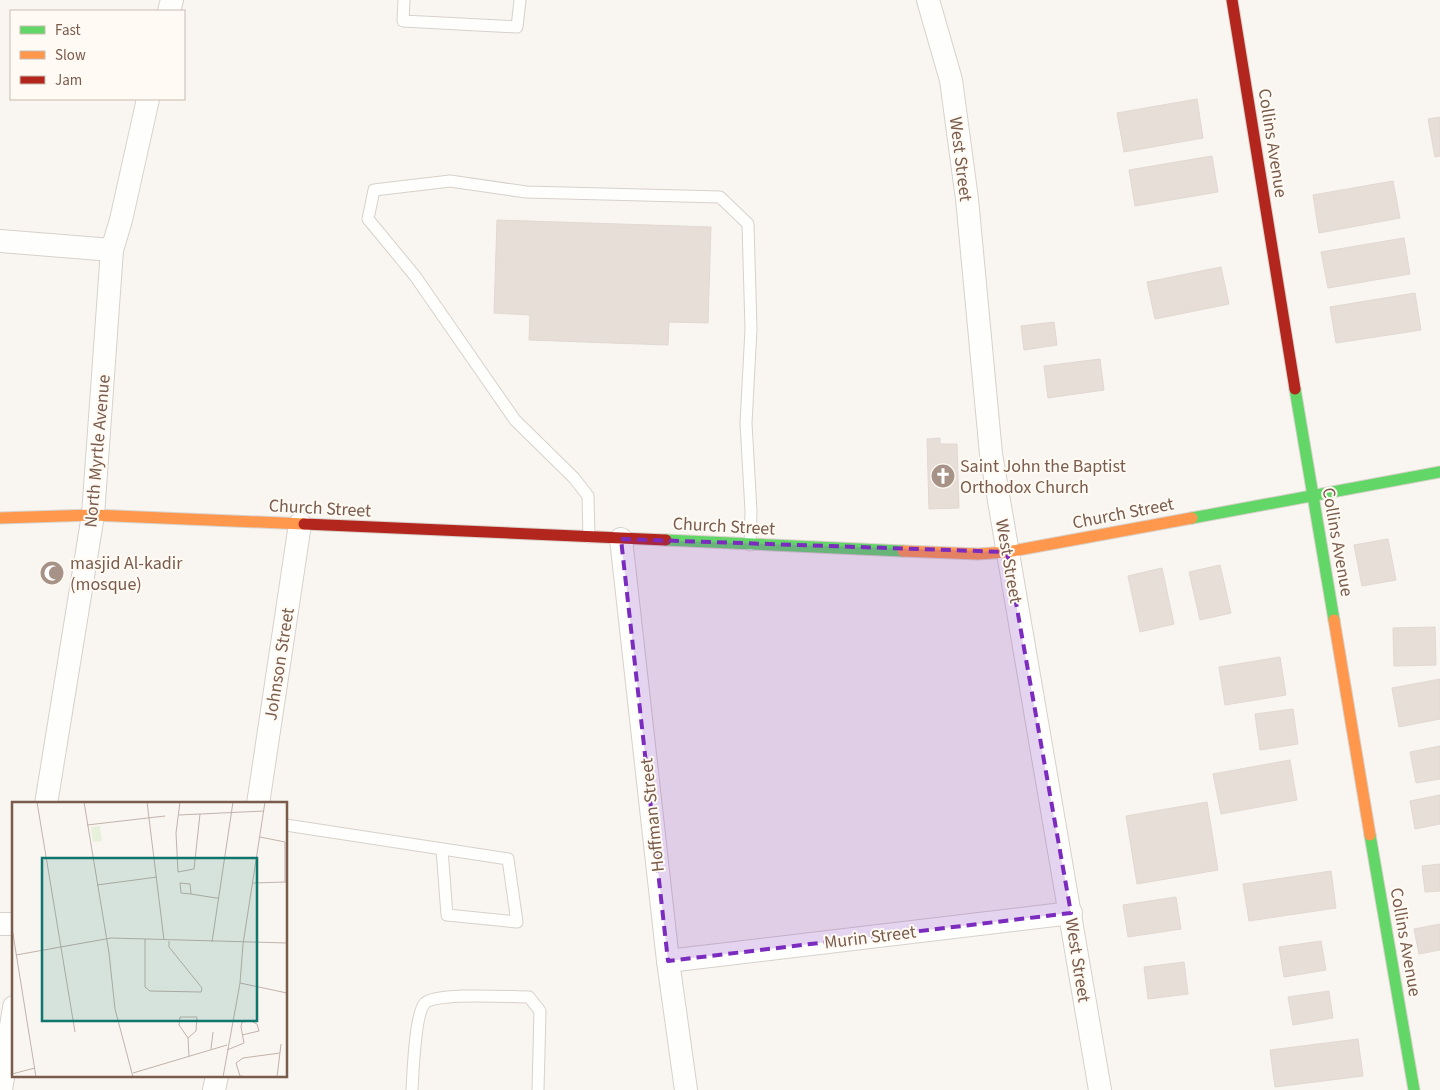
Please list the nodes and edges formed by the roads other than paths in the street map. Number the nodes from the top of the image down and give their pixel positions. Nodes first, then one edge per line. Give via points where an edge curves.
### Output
1 (404, 0) edge
2 (520, 0) edge
3 (928, 0) edge
4 (1232, 0) edge
5 (148, 100) edge
6 (0, 240) edge
7 (112, 250) junction
8 (1440, 472) edge
9 (1312, 495) junction
10 (93, 515) junction
11 (0, 518) edge
12 (300, 524) junction
13 (589, 537) junction
14 (621, 539) junction
15 (750, 544) junction
16 (1007, 552) junction
17 (46, 802) edge
18 (258, 802) edge
19 (288, 825) edge
20 (442, 849) junction
21 (1071, 913) junction
22 (668, 961) junction
23 (12, 1020) edge
24 (1, 1090) edge
25 (412, 1090) edge
26 (538, 1090) edge
27 (686, 1090) edge
28 (1100, 1090) edge
29 (1414, 1090) edge

1 - 2 lane via 403,21 517,27
3 - 16 street, West Street via 951,80 967,199 991,454
4 - 9 street, Collins Avenue
5 - 7 street, North Myrtle Avenue
6 - 7 street
7 - 10 street, North Myrtle Avenue
8 - 9 street, Church Street
9 - 16 street, Church Street
9 - 29 street, Collins Avenue
10 - 11 street, Church Street
10 - 12 street, Church Street
10 - 17 street, North Myrtle Avenue
12 - 13 street, Church Street
12 - 18 street, Johnson Street
13 - 14 street, Church Street
13 - 15 lane via 588,496 515,420 416,276 368,219 374,190 450,181 526,192 720,197 748,224 751,329 746,423
14 - 15 street, Church Street
14 - 22 street, Hoffman Street
15 - 16 street, Church Street via 978,554
16 - 21 street, West Street
19 - 20 lane
20 - 20 lane via 446,916 517,922 508,859
21 - 22 street, Murin Street
21 - 28 street, West Street
22 - 27 street, Hoffman Street
23 - 24 street
25 - 26 lane via 419,1015 425,1002 441,996 529,997 540,1012

